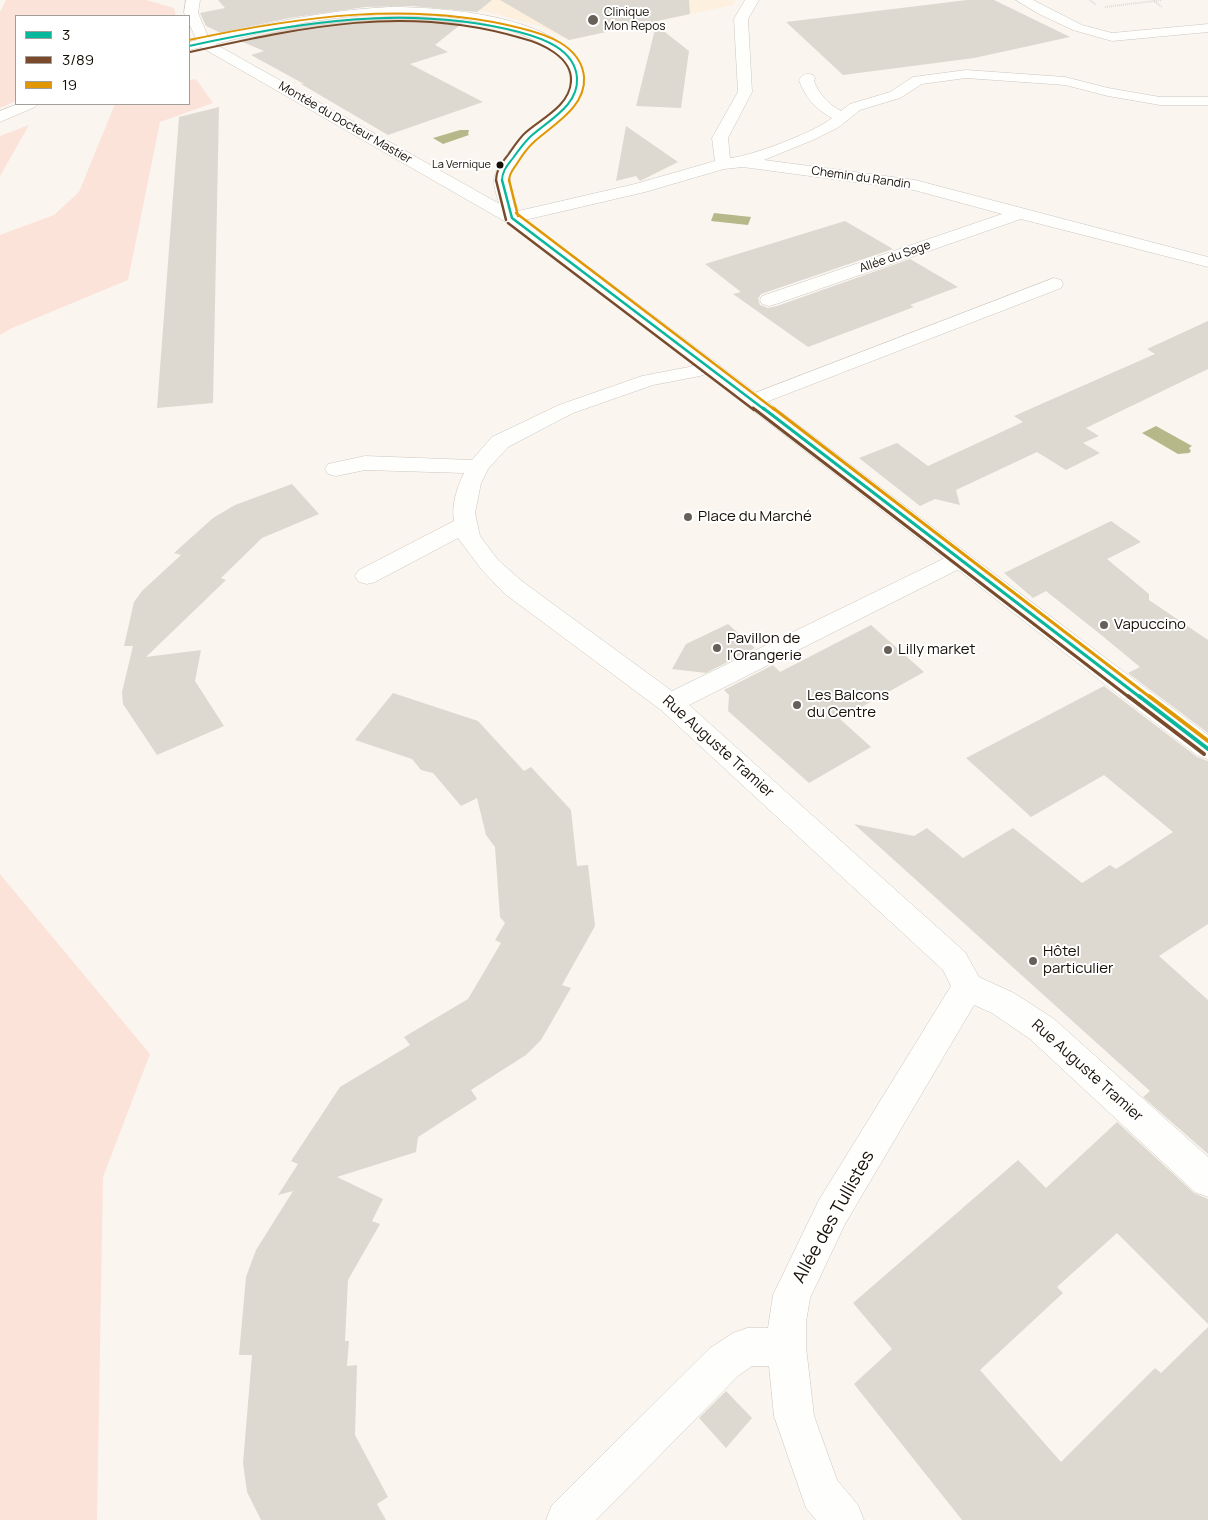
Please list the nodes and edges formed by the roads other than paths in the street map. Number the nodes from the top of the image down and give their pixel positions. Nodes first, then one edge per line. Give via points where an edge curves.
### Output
1 (193, 0) edge
2 (752, 0) edge
3 (1023, 0) edge
4 (1208, 28) edge
5 (204, 43) junction
6 (190, 46) edge
7 (808, 78) dead end
8 (1208, 102) edge
9 (28, 105) edge
10 (843, 117) junction
11 (0, 118) edge
12 (743, 162) junction
13 (723, 164) junction
14 (1020, 213) junction
15 (512, 218) junction
16 (1208, 262) edge
17 (1054, 284) dead end
18 (769, 300) dead end
19 (710, 366) junction
20 (754, 400) junction
21 (478, 467) junction
22 (336, 469) dead end
23 (466, 524) junction
24 (959, 560) junction
25 (367, 576) dead end
26 (670, 703) junction
27 (1208, 749) edge
28 (968, 987) junction
29 (1208, 1180) edge
30 (787, 1335) junction
31 (568, 1520) edge
32 (843, 1520) edge

1 - 5 street via 191,13
2 - 13 street via 741,20 745,92 720,138
3 - 4 street via 1099,35 1112,37
5 - 6 street
5 - 15 street, Montée du Docteur Mastier
5 - 15 street via 316,18 390,12 448,14 486,20 552,43 571,59 576,69 577,87 563,108 533,134 504,171
7 - 10 street via 811,95 833,114
8 - 10 street via 1160,102 1066,81 966,74 918,80 895,95 855,107
9 - 11 street
10 - 12 street via 807,138
12 - 13 street, Chemin du Randin
12 - 14 street, Chemin du Randin via 915,186
13 - 15 street, Chemin du Randin
14 - 16 street, Chemin du Randin
14 - 18 street, Allée du Sage
15 - 19 street, Montée du Docteur Mastier
17 - 20 street
19 - 20 street, Montée du Docteur Mastier
19 - 21 street, Rue Auguste Tramier via 648,380 566,409 500,442
20 - 24 street, Montée du Docteur Mastier
21 - 22 street via 365,463
21 - 23 street, Rue Auguste Tramier via 466,500
23 - 25 street
23 - 26 street, Rue Auguste Tramier via 469,538 514,588
24 - 26 street
24 - 27 street, Montée du Docteur Mastier
26 - 28 street, Rue Auguste Tramier via 954,960
28 - 29 street, Rue Auguste Tramier via 1003,1003 1042,1029
28 - 30 street, Allée des Tullistes via 832,1212 792,1295
30 - 31 street via 747,1347 724,1362
30 - 32 street, Allée des Tullistes via 794,1416 821,1493

